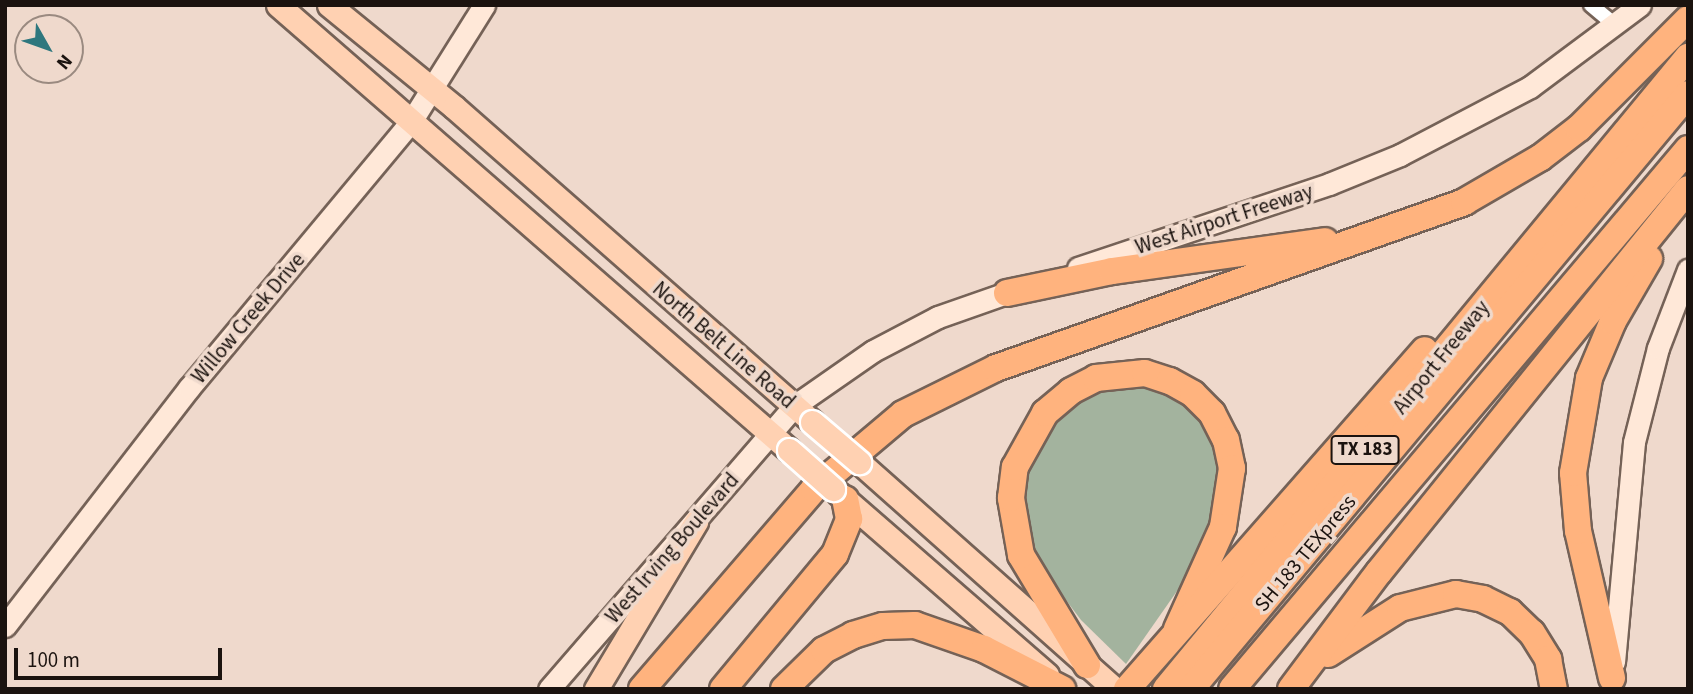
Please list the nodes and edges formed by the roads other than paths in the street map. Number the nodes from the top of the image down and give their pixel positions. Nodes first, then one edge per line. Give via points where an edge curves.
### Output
1 (278, 5) edge
2 (329, 5) edge
3 (484, 5) edge
4 (1591, 5) edge
5 (1640, 5) edge
6 (1688, 19) edge
7 (1616, 26) junction
8 (1688, 57) edge
9 (434, 91) junction
10 (1688, 94) edge
11 (1688, 114) edge
12 (412, 120) junction
13 (1688, 149) edge
14 (1688, 189) edge
15 (1688, 202) edge
16 (1412, 223) junction
17 (1545, 230) junction
18 (1688, 270) edge
19 (1007, 293) junction
20 (794, 406) junction
21 (771, 434) junction
22 (839, 494) junction
23 (696, 523) junction
24 (1288, 623) junction
25 (5, 626) edge
26 (1177, 629) junction
27 (1087, 665) junction
28 (1197, 683) edge
29 (1612, 684) edge
30 (1295, 685) edge
31 (549, 689) edge
32 (596, 689) edge
33 (642, 689) edge
34 (723, 689) edge
35 (784, 689) edge
36 (1063, 689) edge
37 (1115, 689) edge
38 (1127, 689) edge
39 (1166, 689) edge
40 (1232, 689) edge
41 (1245, 689) edge
42 (1554, 689) edge

1 - 12 main road, North Belt Line Road
2 - 9 main road, North Belt Line Road
3 - 9 main road, Willow Creek Drive
4 - 7 street
5 - 7 main road, West Airport Freeway
6 - 16 highway via 1617,92 1540,158 1464,202
7 - 19 main road, West Airport Freeway via 1492,110 1400,155 1329,184
8 - 17 highway, Airport Freeway / TX 183
9 - 12 main road, Willow Creek Drive
9 - 20 main road, North Belt Line Road
10 - 28 highway, SH 183 TEXpress
11 - 28 highway, SH 183 TEXpress
12 - 21 main road, North Belt Line Road
12 - 25 main road, Willow Creek Drive via 182,397
13 - 24 highway, TX 183
14 - 30 highway via 1379,572
15 - 29 highway via 1613,321 1589,378 1577,431 1573,473 1577,521
16 - 19 highway via 1325,241 1112,271
16 - 33 highway via 996,368 903,414 814,489
17 - 26 highway via 1482,287
17 - 28 highway, Airport Freeway / TX 183
18 - 29 main road via 1658,348 1634,442
19 - 20 main road, West Airport Freeway via 938,317 873,351
20 - 21 main road, West Irving Boulevard
20 - 27 main road, North Belt Line Road, bridge
21 - 22 main road, North Belt Line Road, bridge
21 - 23 main road, West Irving Boulevard
22 - 34 highway via 847,527 835,554
22 - 36 main road, North Belt Line Road
23 - 31 main road, West Irving Boulevard
23 - 32 main road
24 - 40 highway, TX 183
24 - 41 highway
26 - 27 highway via 1223,527 1232,468 1226,440 1212,413 1170,380 1145,373 1096,378 1045,413 1015,467 1011,498 1021,555
26 - 38 highway
27 - 37 main road, North Belt Line Road
28 - 39 highway, Airport Freeway / TX 183
30 - 42 highway via 1338,646 1400,608 1456,594 1483,599 1510,612 1532,633 1548,659
35 - 36 highway via 824,650 853,635 883,626 915,625 984,649

